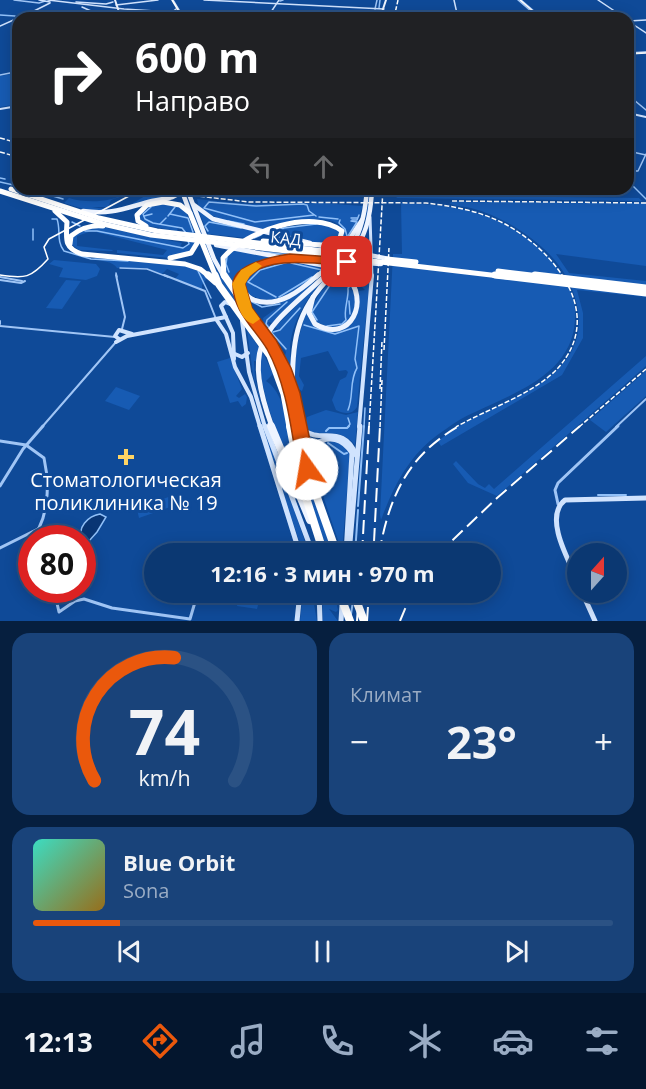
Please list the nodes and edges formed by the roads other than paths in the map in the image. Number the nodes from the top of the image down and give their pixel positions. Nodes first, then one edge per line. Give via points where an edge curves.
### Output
1 (14, 0) edge
2 (158, 0) edge
3 (204, 0) edge
4 (280, 0) edge
5 (377, 0) edge
6 (387, 0) edge
7 (518, 0) edge
8 (521, 0) edge
9 (597, 0) edge
10 (49, 1) edge
11 (39, 2) edge
12 (65, 3) junction
13 (85, 5) junction
14 (115, 5) edge
15 (276, 5) junction
16 (96, 7) junction
17 (106, 8) junction
18 (375, 9) junction
19 (383, 10) joint
20 (30, 12) edge
21 (100, 12) edge
22 (143, 12) joint
23 (150, 12) edge
24 (166, 12) edge
25 (271, 12) edge
26 (532, 12) edge
27 (535, 12) edge
28 (615, 12) edge
29 (634, 99) edge
30 (646, 109) edge
31 (646, 155) edge
32 (634, 170) edge
33 (19, 195) edge
34 (19, 195) edge
35 (178, 195) edge
36 (185, 195) edge
37 (187, 195) edge
38 (369, 195) edge
39 (194, 205) junction
40 (54, 206) junction
41 (72, 209) junction
42 (190, 213) junction
43 (367, 217) junction
44 (126, 230) junction
45 (158, 231) junction
46 (196, 239) junction
47 (322, 245) junction
48 (345, 255) junction
49 (394, 262) junction
50 (261, 264) junction
51 (120, 268) dead end
52 (116, 273) dead end
53 (224, 277) junction
54 (0, 279) edge
55 (219, 285) junction
56 (646, 288) edge
57 (646, 293) edge
58 (313, 297) junction
59 (233, 306) junction
60 (243, 312) junction
61 (226, 317) junction
62 (216, 319) junction
63 (0, 323) edge
64 (122, 329) junction
65 (233, 333) junction
66 (128, 334) junction
67 (226, 334) junction
68 (117, 338) junction
69 (248, 353) junction
70 (235, 354) junction
71 (234, 362) junction
72 (292, 393) junction
73 (646, 399) edge
74 (297, 424) junction
75 (272, 425) junction
76 (0, 441) edge
77 (26, 445) junction
78 (356, 464) junction
79 (310, 481) junction
80 (287, 484) junction
81 (0, 486) edge
82 (646, 498) edge
83 (558, 504) junction
84 (40, 525) edge
85 (18, 539) edge
86 (297, 543) edge
87 (309, 543) edge
88 (321, 543) joint
89 (333, 543) edge
90 (348, 543) edge
91 (348, 543) edge
92 (0, 548) edge
93 (567, 553) edge
94 (57, 603) edge
95 (76, 603) edge
96 (96, 603) edge
97 (195, 603) edge
98 (299, 603) edge
99 (319, 603) edge
100 (343, 603) edge
101 (346, 603) edge
102 (357, 603) edge
103 (587, 603) edge
104 (297, 621) edge
105 (320, 621) edge
106 (343, 621) edge
107 (350, 621) edge
108 (364, 621) edge
109 (595, 621) edge

1 - 11 street
2 - 14 street
3 - 15 street
4 - 15 main road
5 - 18 street
6 - 19 main road
7 - 26 street
8 - 27 street
9 - 28 street
10 - 11 main road
10 - 12 main road
10 - 12 main road
10 - 20 main road
12 - 13 main road
12 - 14 main road
12 - 16 main road
12 - 21 main road
13 - 14 main road via 79,3
13 - 16 street
14 - 17 main road via 109,12 93,10
14 - 24 main road
15 - 18 main road
15 - 25 main road
16 - 17 main road
16 - 22 main road
17 - 22 main road
17 - 23 main road
18 - 19 main road
29 - 30 street
31 - 32 street via 639,170
33 - 40 highway, КАД
34 - 40 highway, КАД
35 - 41 main road via 119,213
36 - 42 main road
37 - 39 main road
38 - 43 main road
39 - 49 main road via 209,218
39 - 53 main road
40 - 41 highway, КАД
40 - 44 highway, КАД
40 - 55 highway via 66,219 66,244 73,251 191,265
41 - 45 highway, КАД
42 - 45 highway via 174,203 147,205 137,218 142,225
42 - 46 highway
43 - 47 main road via 349,240
43 - 48 main road
43 - 58 main road via 365,235 358,247
43 - 78 main road via 373,261
44 - 46 highway, КАД
44 - 46 highway via 84,228 71,236 69,243 84,251 170,258 191,253
45 - 46 highway, КАД
46 - 47 highway
46 - 49 highway, КАД
46 - 55 highway
46 - 58 main road via 330,267 350,277 357,291 353,319 345,327 322,328 311,320
47 - 53 highway via 340,238 342,231 338,225 323,221 273,228 226,253 221,265
48 - 50 main road via 293,293 272,302 253,299 243,288 245,275
48 - 75 main road via 274,326 261,345 258,376
49 - 50 main road via 290,258
49 - 56 highway, КАД
49 - 57 highway, КАД
50 - 60 main road via 245,273 239,284
51 - 62 street via 147,269 206,291
52 - 64 street via 125,317
53 - 60 highway
54 - 54 street via 21,283 25,282
55 - 59 highway
58 - 72 main road via 301,317 294,343
59 - 60 highway
59 - 61 main road via 227,302 220,306
60 - 69 main road
60 - 72 highway via 276,352
60 - 88 highway via 278,372 301,482
61 - 62 main road
61 - 65 main road
62 - 66 main road
62 - 67 main road
63 - 68 street
64 - 66 main road
64 - 68 main road
65 - 67 main road
65 - 70 main road
66 - 68 main road
67 - 71 main road
68 - 77 street
69 - 70 main road via 242,357
69 - 80 main road via 250,373
70 - 71 main road
71 - 86 main road via 251,397
72 - 74 highway
73 - 83 street via 558,483
74 - 78 main road via 310,435 345,439 355,451
74 - 79 highway
75 - 80 main road
75 - 88 main road
76 - 77 street
77 - 81 street
77 - 84 street via 42,455 46,465
78 - 90 main road
79 - 89 highway
79 - 91 main road via 308,456 315,444 332,438 346,443 353,459
80 - 87 main road
82 - 83 main road
83 - 93 main road via 557,527
85 - 92 street
94 - 95 street via 59,612
96 - 97 street via 190,619
98 - 104 main road
99 - 105 main road
100 - 106 main road
101 - 107 highway
102 - 108 highway
103 - 109 main road

